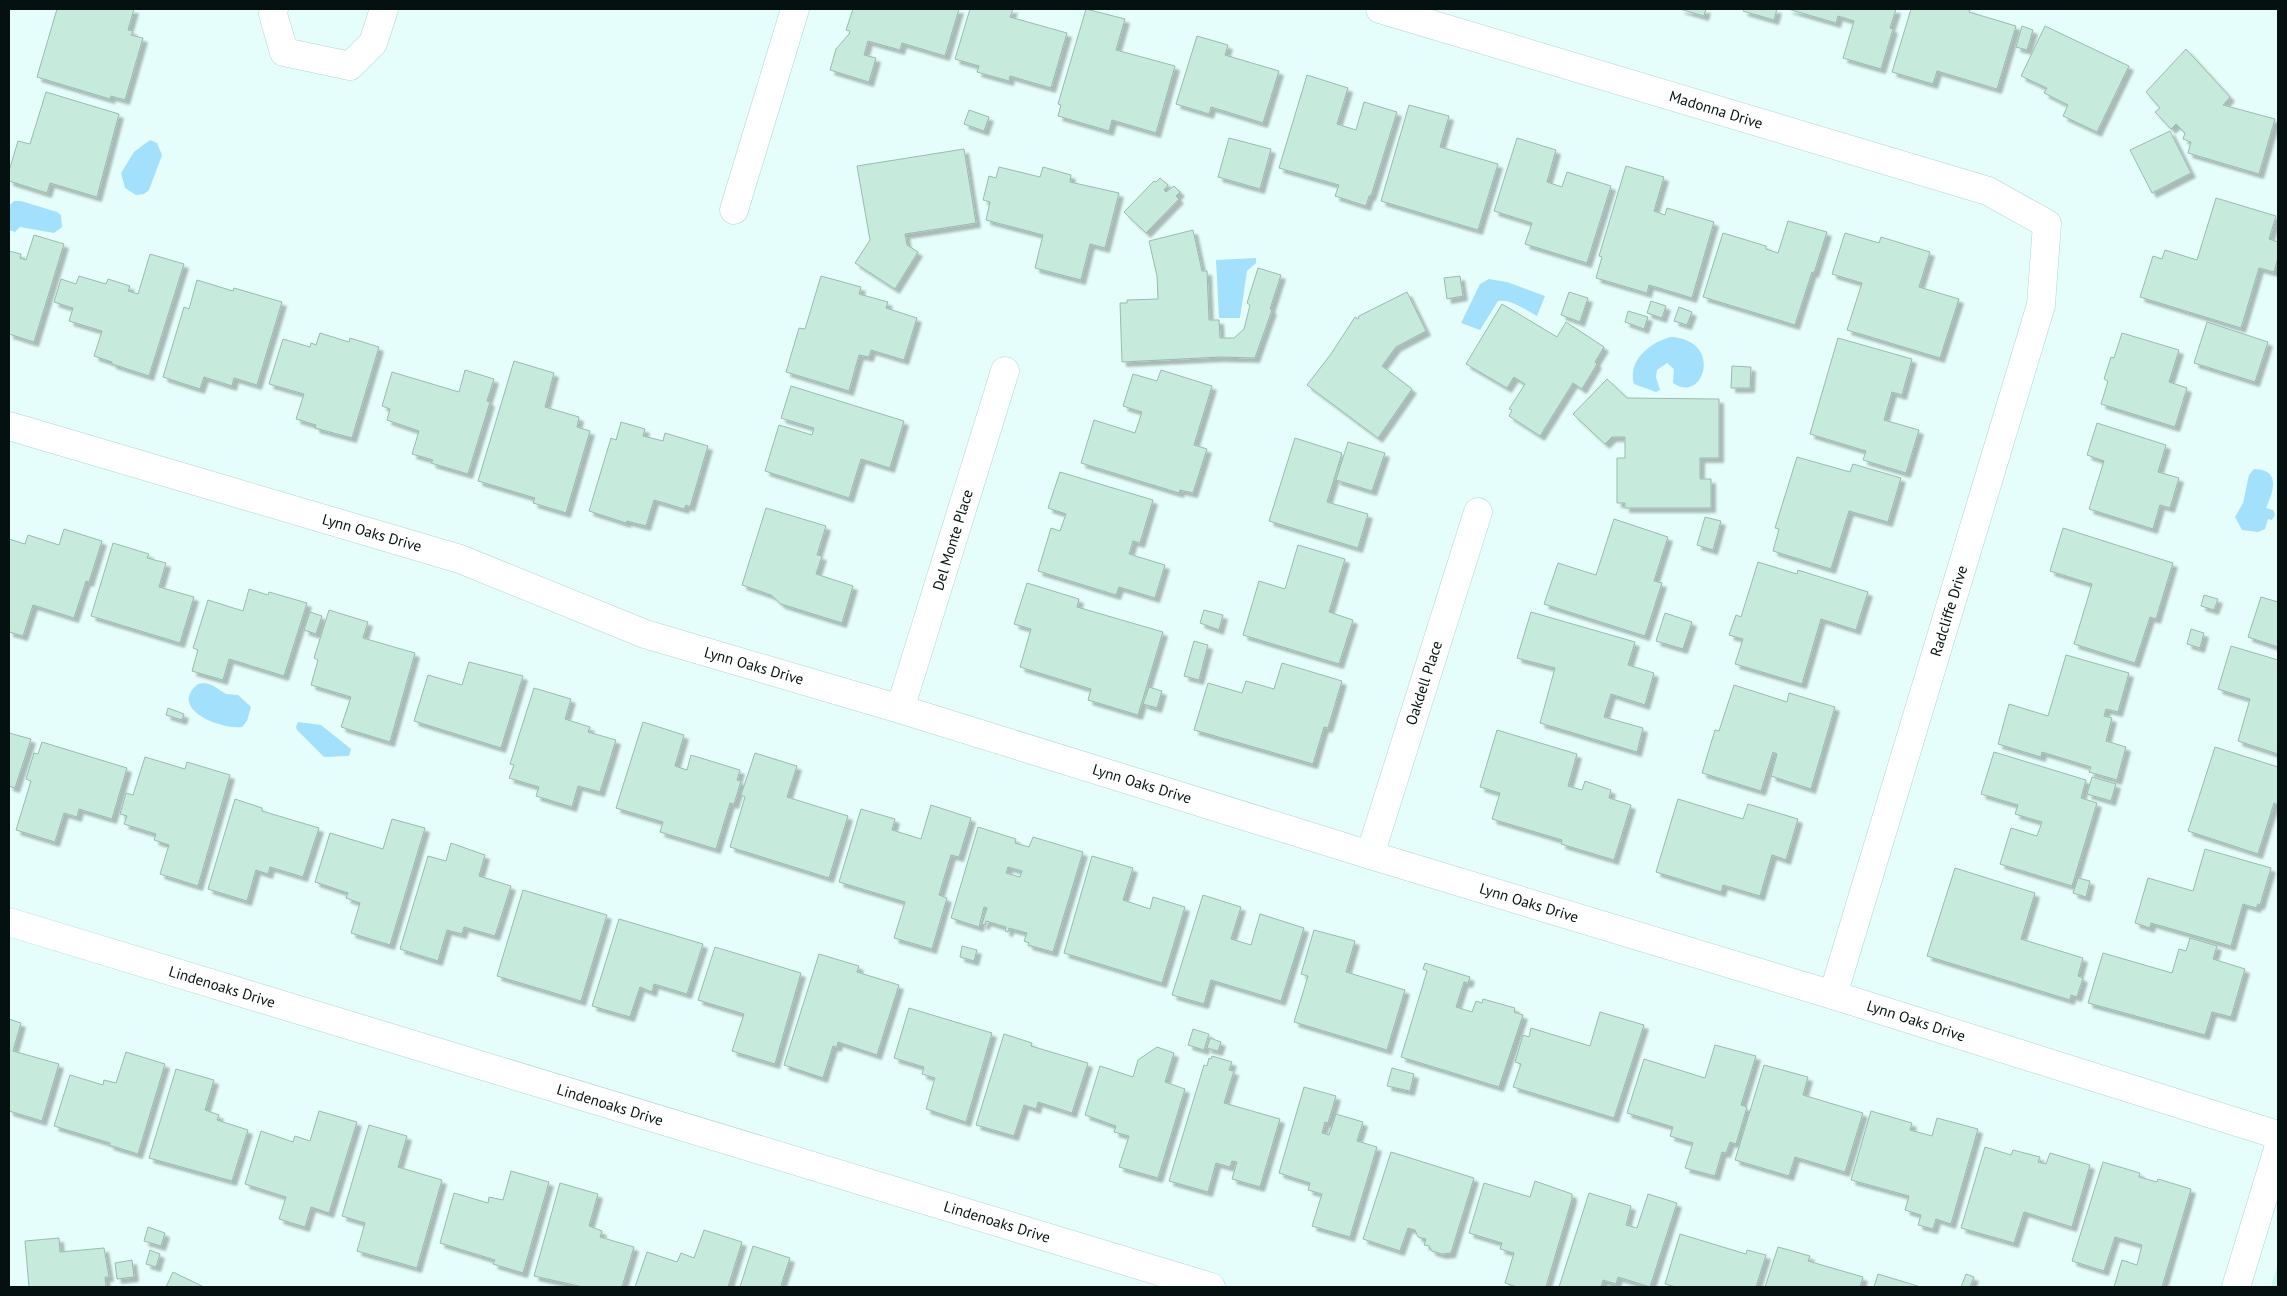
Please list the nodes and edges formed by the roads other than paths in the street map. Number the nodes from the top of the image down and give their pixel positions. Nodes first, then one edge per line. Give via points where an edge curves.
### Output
1 (274, 9) edge
2 (384, 9) edge
3 (795, 9) edge
4 (1380, 9) edge
5 (734, 210) dead end
6 (2047, 224) joint
7 (1005, 371) dead end
8 (9, 426) edge
9 (1478, 512) dead end
10 (900, 709) junction
11 (1370, 855) junction
12 (9, 922) edge
13 (1833, 994) junction
14 (2278, 1134) edge
15 (2278, 1149) edge
16 (1211, 1287) edge
17 (2236, 1287) edge

1 - 2 street via 284,52 350,66 374,43
3 - 5 street
4 - 6 street, Madonna Drive via 1988,191
6 - 13 street, Radcliffe Drive via 2041,305
7 - 10 street, Del Monte Place
8 - 10 street, Lynn Oaks Drive via 460,559 645,634
9 - 11 street, Oakdell Place
10 - 11 street, Lynn Oaks Drive
11 - 13 street, Lynn Oaks Drive
12 - 16 street, Lindenoaks Drive
13 - 14 street, Lynn Oaks Drive
15 - 17 street

